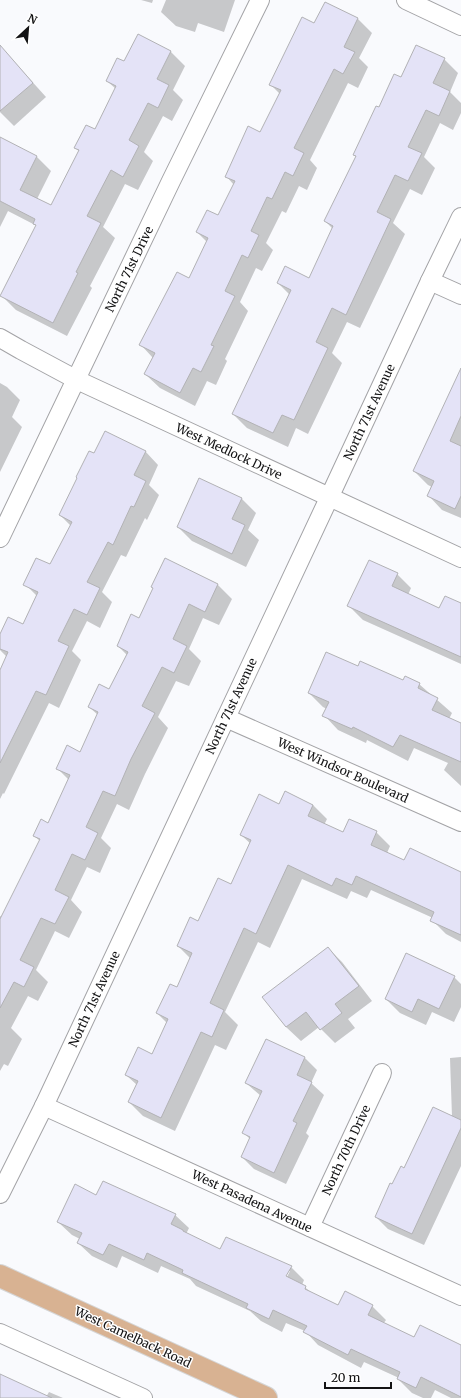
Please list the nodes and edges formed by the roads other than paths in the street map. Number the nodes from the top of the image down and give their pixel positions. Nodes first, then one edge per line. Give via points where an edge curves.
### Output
1 (260, 0) edge
2 (406, 0) edge
3 (461, 26) edge
4 (461, 217) edge
5 (430, 281) junction
6 (461, 295) edge
7 (0, 338) edge
8 (76, 380) junction
9 (329, 498) junction
10 (0, 538) edge
11 (461, 558) edge
12 (226, 718) junction
13 (461, 822) edge
14 (382, 1073) dead end
15 (44, 1106) junction
16 (0, 1194) edge
17 (310, 1227) junction
18 (0, 1276) edge
19 (461, 1296) edge
20 (0, 1333) edge
21 (143, 1398) edge
22 (266, 1398) edge

1 - 8 street, North 71st Drive
2 - 3 street
4 - 5 street, North 71st Avenue
5 - 6 street
5 - 9 street, North 71st Avenue
7 - 8 street, West Medlock Drive
8 - 9 street, West Medlock Drive
8 - 10 street, North 71st Drive
9 - 11 street, West Medlock Drive
9 - 12 street, North 71st Avenue
12 - 13 street, West Windsor Boulevard
12 - 15 street, North 71st Avenue
14 - 17 street, North 70th Drive
15 - 16 street, North 71st Avenue
15 - 17 street, West Pasadena Avenue
17 - 19 street, West Pasadena Avenue
18 - 22 main road, West Camelback Road
20 - 21 street

